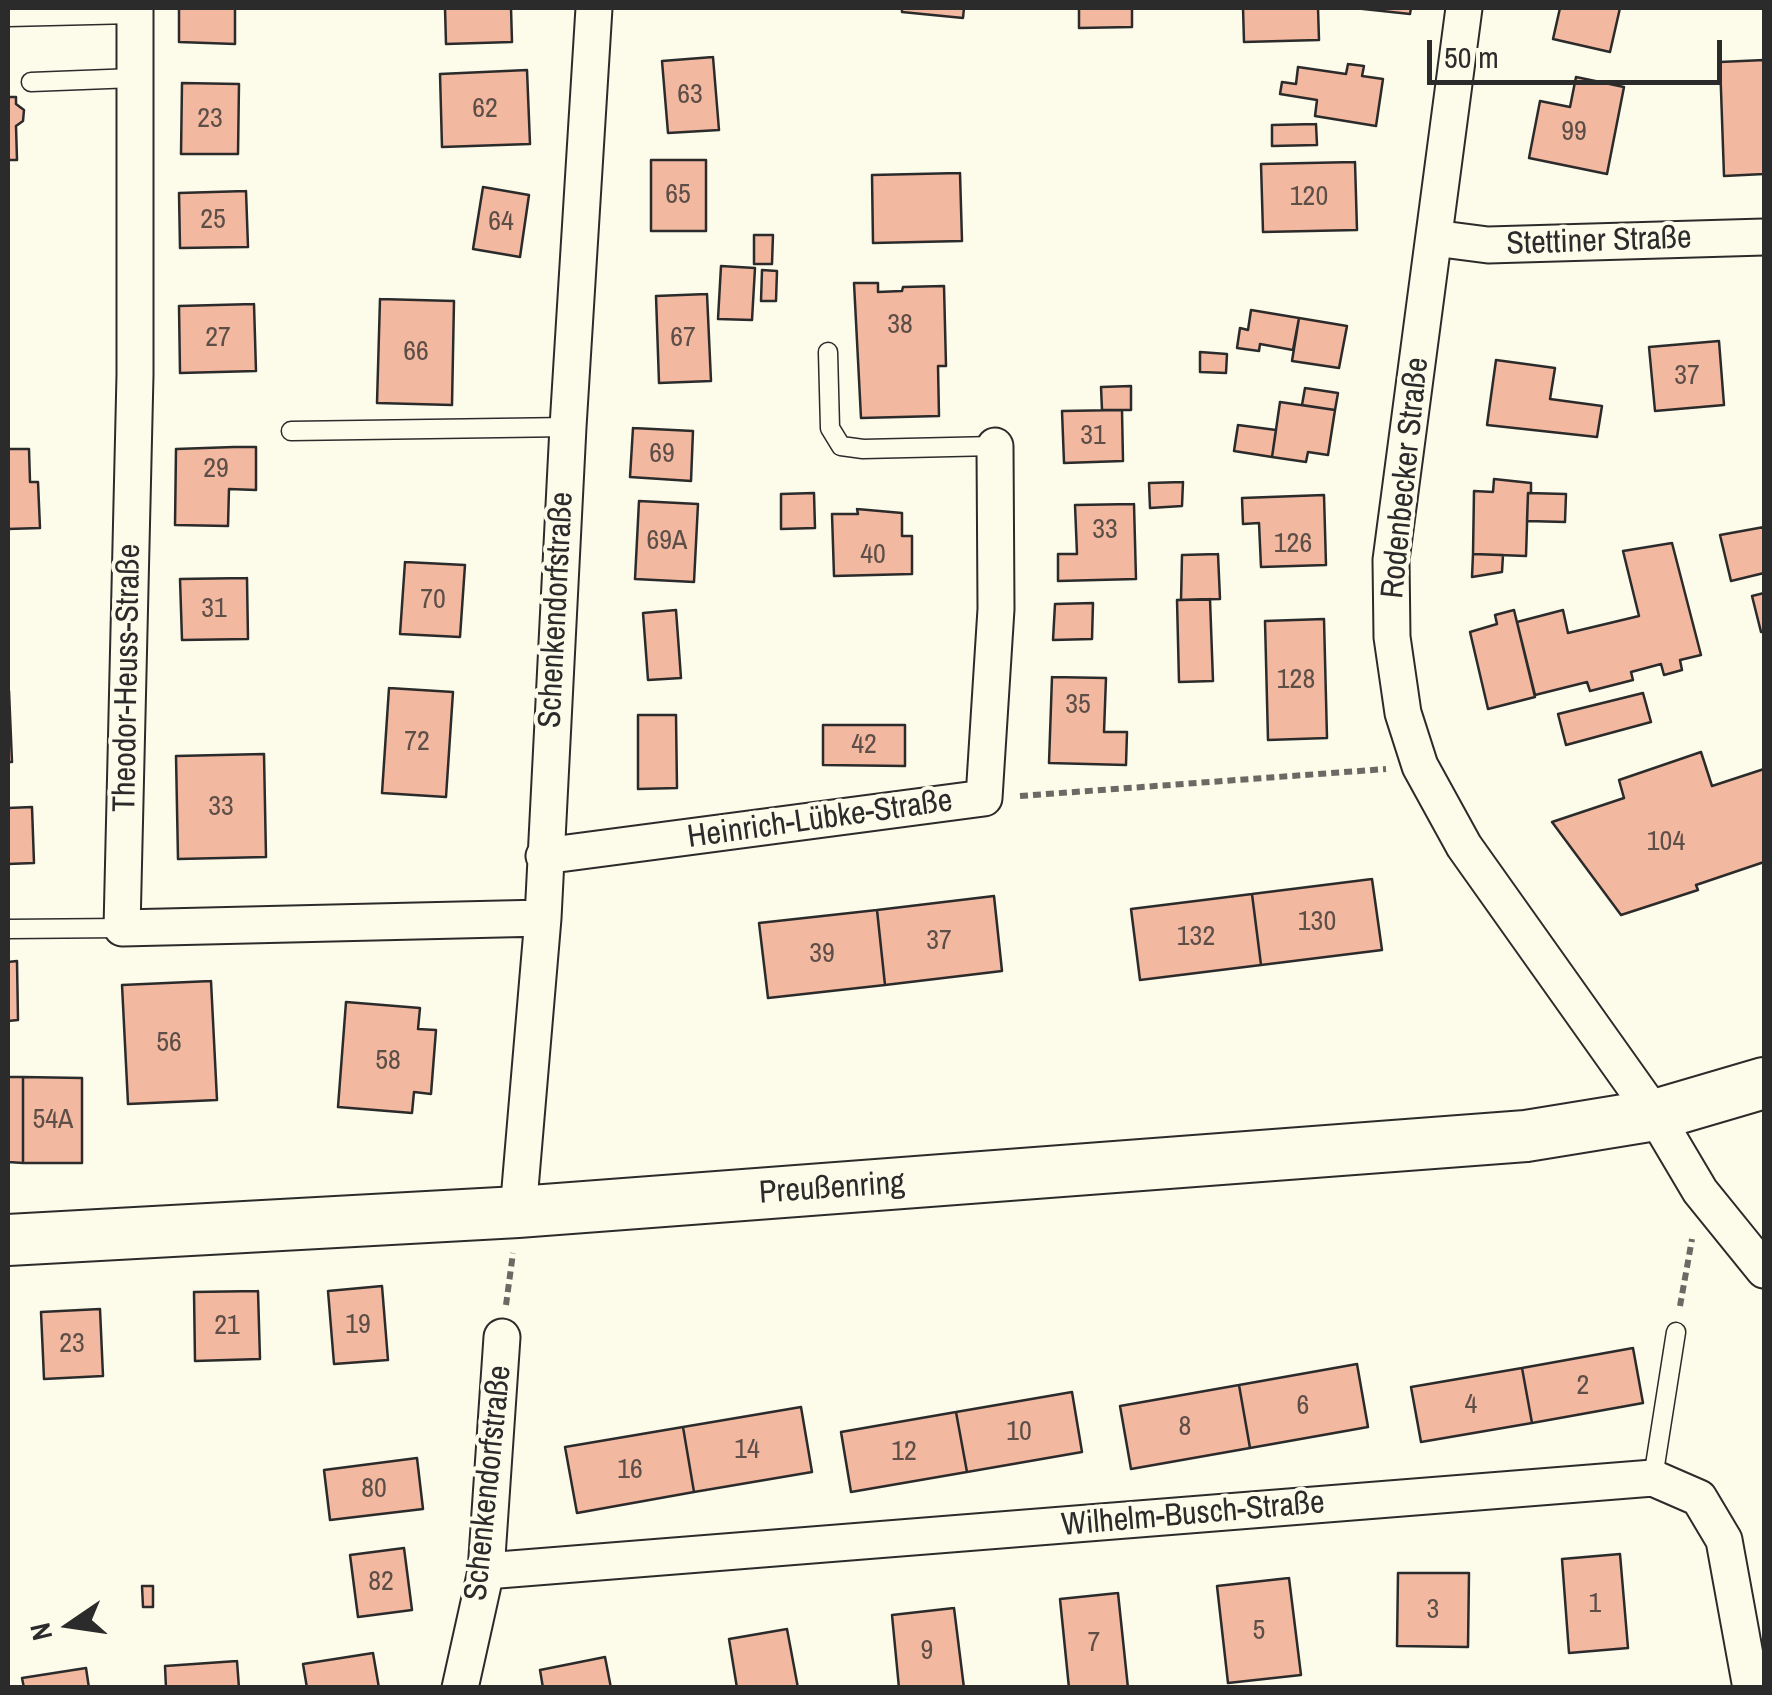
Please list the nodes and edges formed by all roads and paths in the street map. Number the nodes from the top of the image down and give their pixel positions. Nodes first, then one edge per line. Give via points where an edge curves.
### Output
1 (594, 8) edge
2 (1464, 8) edge
3 (134, 11) edge
4 (8, 17) edge
5 (134, 78) junction
6 (30, 82) dead end
7 (1434, 238) junction
8 (1764, 238) edge
9 (828, 352) dead end
10 (568, 427) junction
11 (290, 432) dead end
12 (995, 446) joint
13 (1420, 766) junction
14 (984, 798) junction
15 (544, 856) junction
16 (542, 918) junction
17 (122, 928) junction
18 (8, 929) edge
19 (1764, 1083) edge
20 (1655, 1115) junction
21 (1700, 1191) junction
22 (518, 1212) junction
23 (8, 1240) edge
24 (1764, 1270) edge
25 (1676, 1332) joint
26 (502, 1337) joint
27 (1653, 1478) junction
28 (486, 1571) junction
29 (460, 1688) edge
30 (1751, 1688) edge

1 - 10 street, Schenkendorfstraße
2 - 7 street, Rodenbecker Straße
3 - 4 lane
3 - 5 street, Theodor-Heuss-Straße
5 - 6 lane
5 - 17 street, Theodor-Heuss-Straße via 135,376
7 - 8 street, Stettiner Straße via 1488,245
7 - 13 street, Rodenbecker Straße via 1391,560 1392,637 1403,713
9 - 12 lane via 830,428 841,446
10 - 11 lane
10 - 15 street, Schenkendorfstraße
12 - 14 street, Heinrich-Lübke-Straße via 996,609
13 - 14 path
13 - 20 street, Rodenbecker Straße via 1464,846
14 - 15 street, Heinrich-Lübke-Straße
15 - 16 street, Schenkendorfstraße
16 - 17 street
16 - 22 street, Schenkendorfstraße
17 - 18 lane
19 - 20 street, Preußenring
20 - 21 street, Rodenbecker Straße
20 - 22 street, Preußenring via 1526,1136
21 - 24 street, Rodenbecker Straße
21 - 25 path
22 - 23 street, Preußenring
22 - 26 path
25 - 27 lane
26 - 28 street, Schenkendorfstraße
27 - 28 street, Wilhelm-Busch-Straße
27 - 30 street, Wilhelm-Busch-Straße via 1699,1498 1724,1540
28 - 29 street, Schenkendorfstraße

